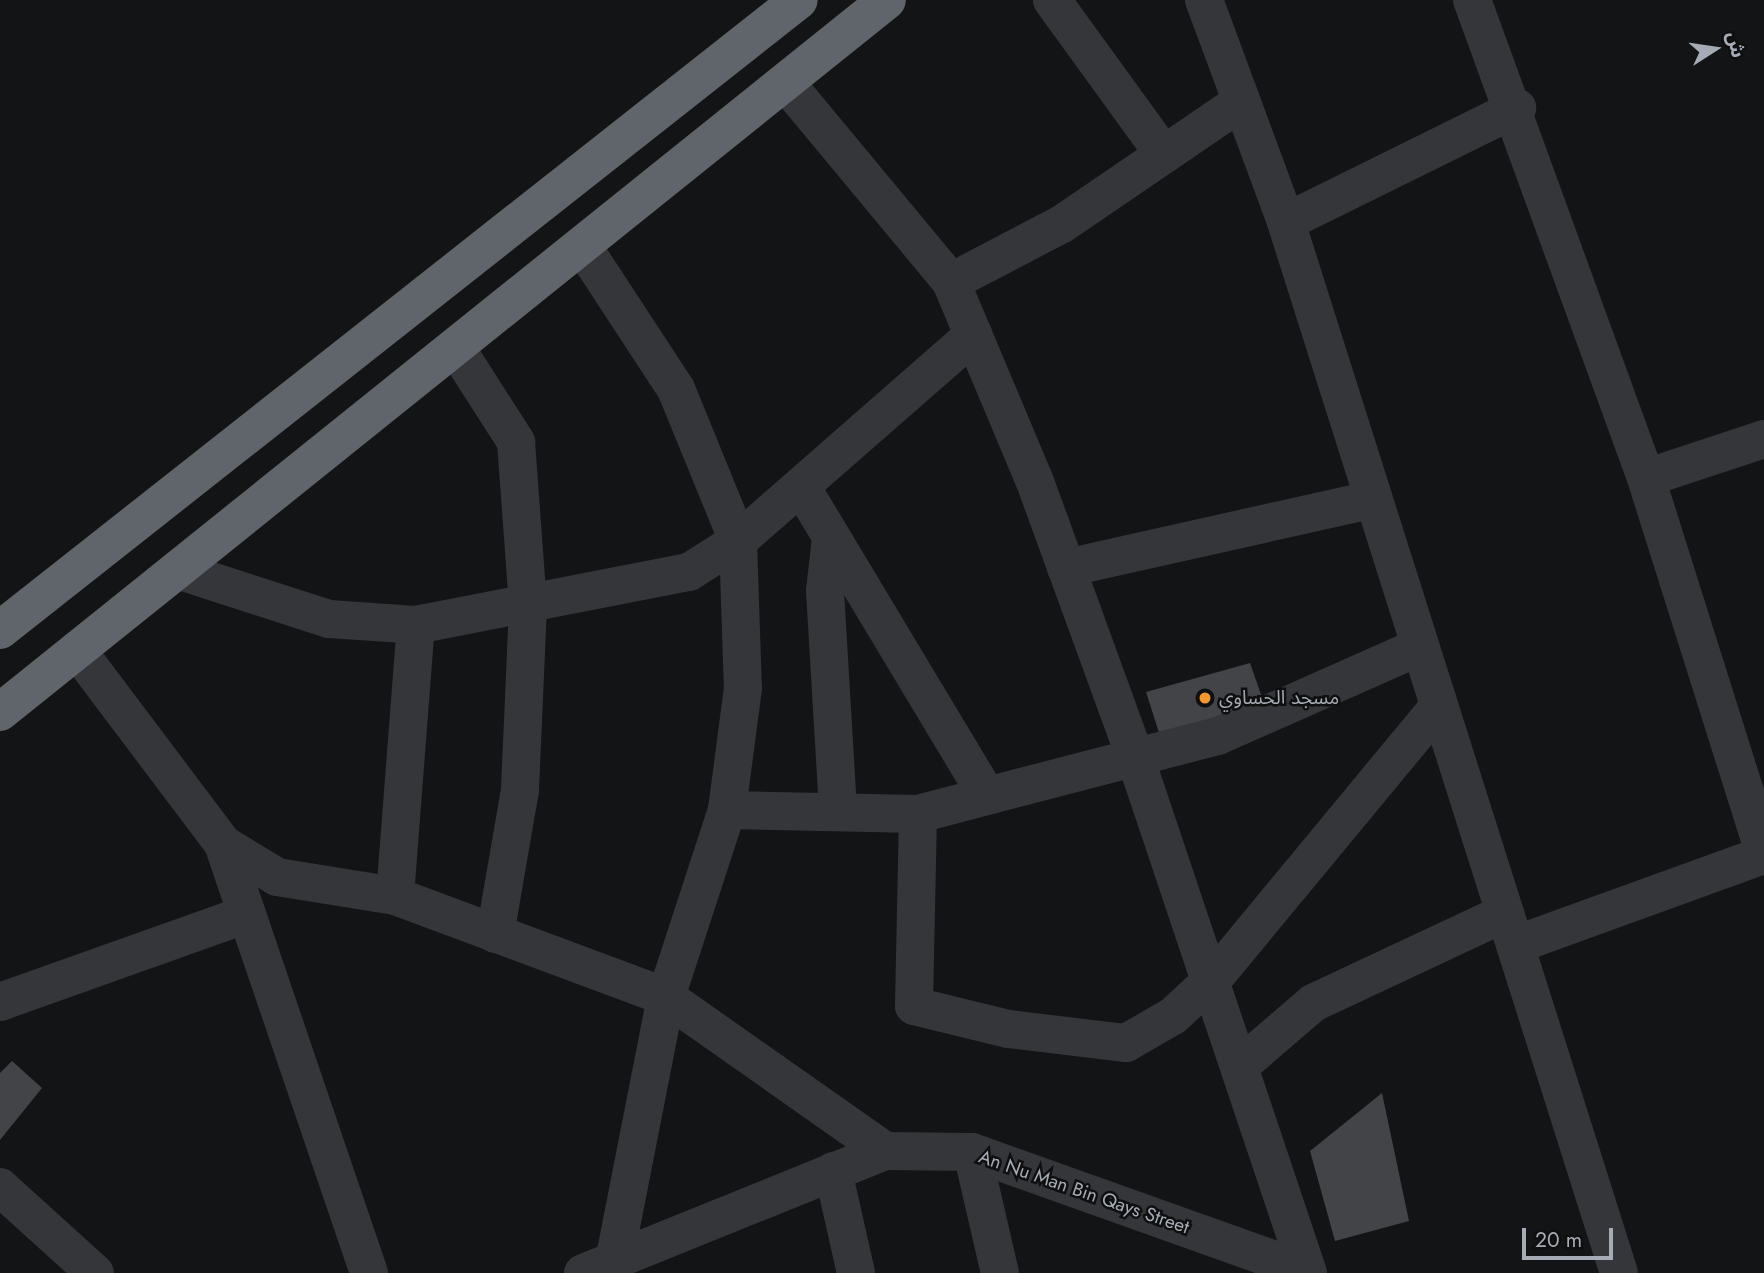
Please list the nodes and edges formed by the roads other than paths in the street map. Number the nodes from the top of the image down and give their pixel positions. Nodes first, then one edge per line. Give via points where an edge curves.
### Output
1 (800, 0) edge
2 (887, 0) edge
3 (1052, 0) edge
4 (1203, 0) edge
5 (1472, 0) edge
6 (786, 83) junction
7 (1241, 102) junction
8 (1517, 108) junction
9 (1164, 155) junction
10 (1286, 222) junction
11 (583, 247) junction
12 (951, 282) junction
13 (973, 335) junction
14 (456, 348) junction
15 (1764, 439) edge
16 (1646, 478) junction
17 (802, 488) junction
18 (1371, 500) junction
19 (831, 538) junction
20 (738, 541) junction
21 (1066, 568) junction
22 (177, 570) junction
23 (528, 606) junction
24 (416, 625) junction
25 (0, 630) edge
26 (1419, 647) junction
27 (77, 650) junction
28 (1438, 707) junction
29 (0, 712) edge
30 (1136, 760) junction
31 (987, 796) junction
32 (727, 810) junction
33 (838, 813) junction
34 (918, 814) junction
35 (223, 844) junction
36 (1764, 854) edge
37 (395, 896) junction
38 (247, 914) junction
39 (1510, 929) junction
40 (495, 934) junction
41 (1214, 978) junction
42 (666, 998) junction
43 (0, 1002) edge
44 (1241, 1065) junction
45 (885, 1151) junction
46 (972, 1152) junction
47 (833, 1171) junction
48 (4, 1198) edge
49 (599, 1266) edge
50 (1307, 1272) edge
51 (95, 1273) edge
52 (369, 1273) edge
53 (856, 1273) edge
54 (1000, 1273) edge
55 (1619, 1273) edge

1 - 25 highway
2 - 6 highway
3 - 9 street
4 - 7 street
5 - 8 street
6 - 11 highway
6 - 12 street
7 - 9 street
7 - 10 street
8 - 10 street
8 - 16 street
9 - 12 street via 1062,224
10 - 18 street
11 - 14 highway
11 - 20 street via 676,389
12 - 13 street
13 - 17 street
13 - 21 street
14 - 22 highway
14 - 23 street via 516,442
15 - 16 street
16 - 36 street
17 - 19 street
17 - 20 street
18 - 21 street
18 - 26 street
19 - 31 street
19 - 33 street via 825,591
20 - 23 street via 689,572
20 - 32 street via 743,688
21 - 30 street
22 - 24 street via 329,619
22 - 27 highway
23 - 24 street
23 - 40 street via 520,790
24 - 37 street
26 - 28 street
26 - 30 street via 1218,736
27 - 29 highway
27 - 35 street
28 - 39 street
28 - 41 street
30 - 31 street
30 - 41 street
31 - 34 street
32 - 33 street
32 - 42 street
33 - 34 street
34 - 41 street via 914,1006 1007,1029 1126,1043 1173,1016
35 - 37 street via 277,877
35 - 38 street
36 - 39 street
37 - 40 street
38 - 43 street
38 - 52 street
39 - 44 street via 1313,1003
39 - 55 street
40 - 42 street
41 - 44 street
42 - 45 street
42 - 49 street
44 - 50 street
45 - 46 street, An Nu Man Bin Qays Street
45 - 47 street, An Nu Man Bin Qays Street
46 - 50 street, An Nu Man Bin Qays Street
46 - 54 street
47 - 49 street, An Nu Man Bin Qays Street
47 - 53 street
48 - 51 street

